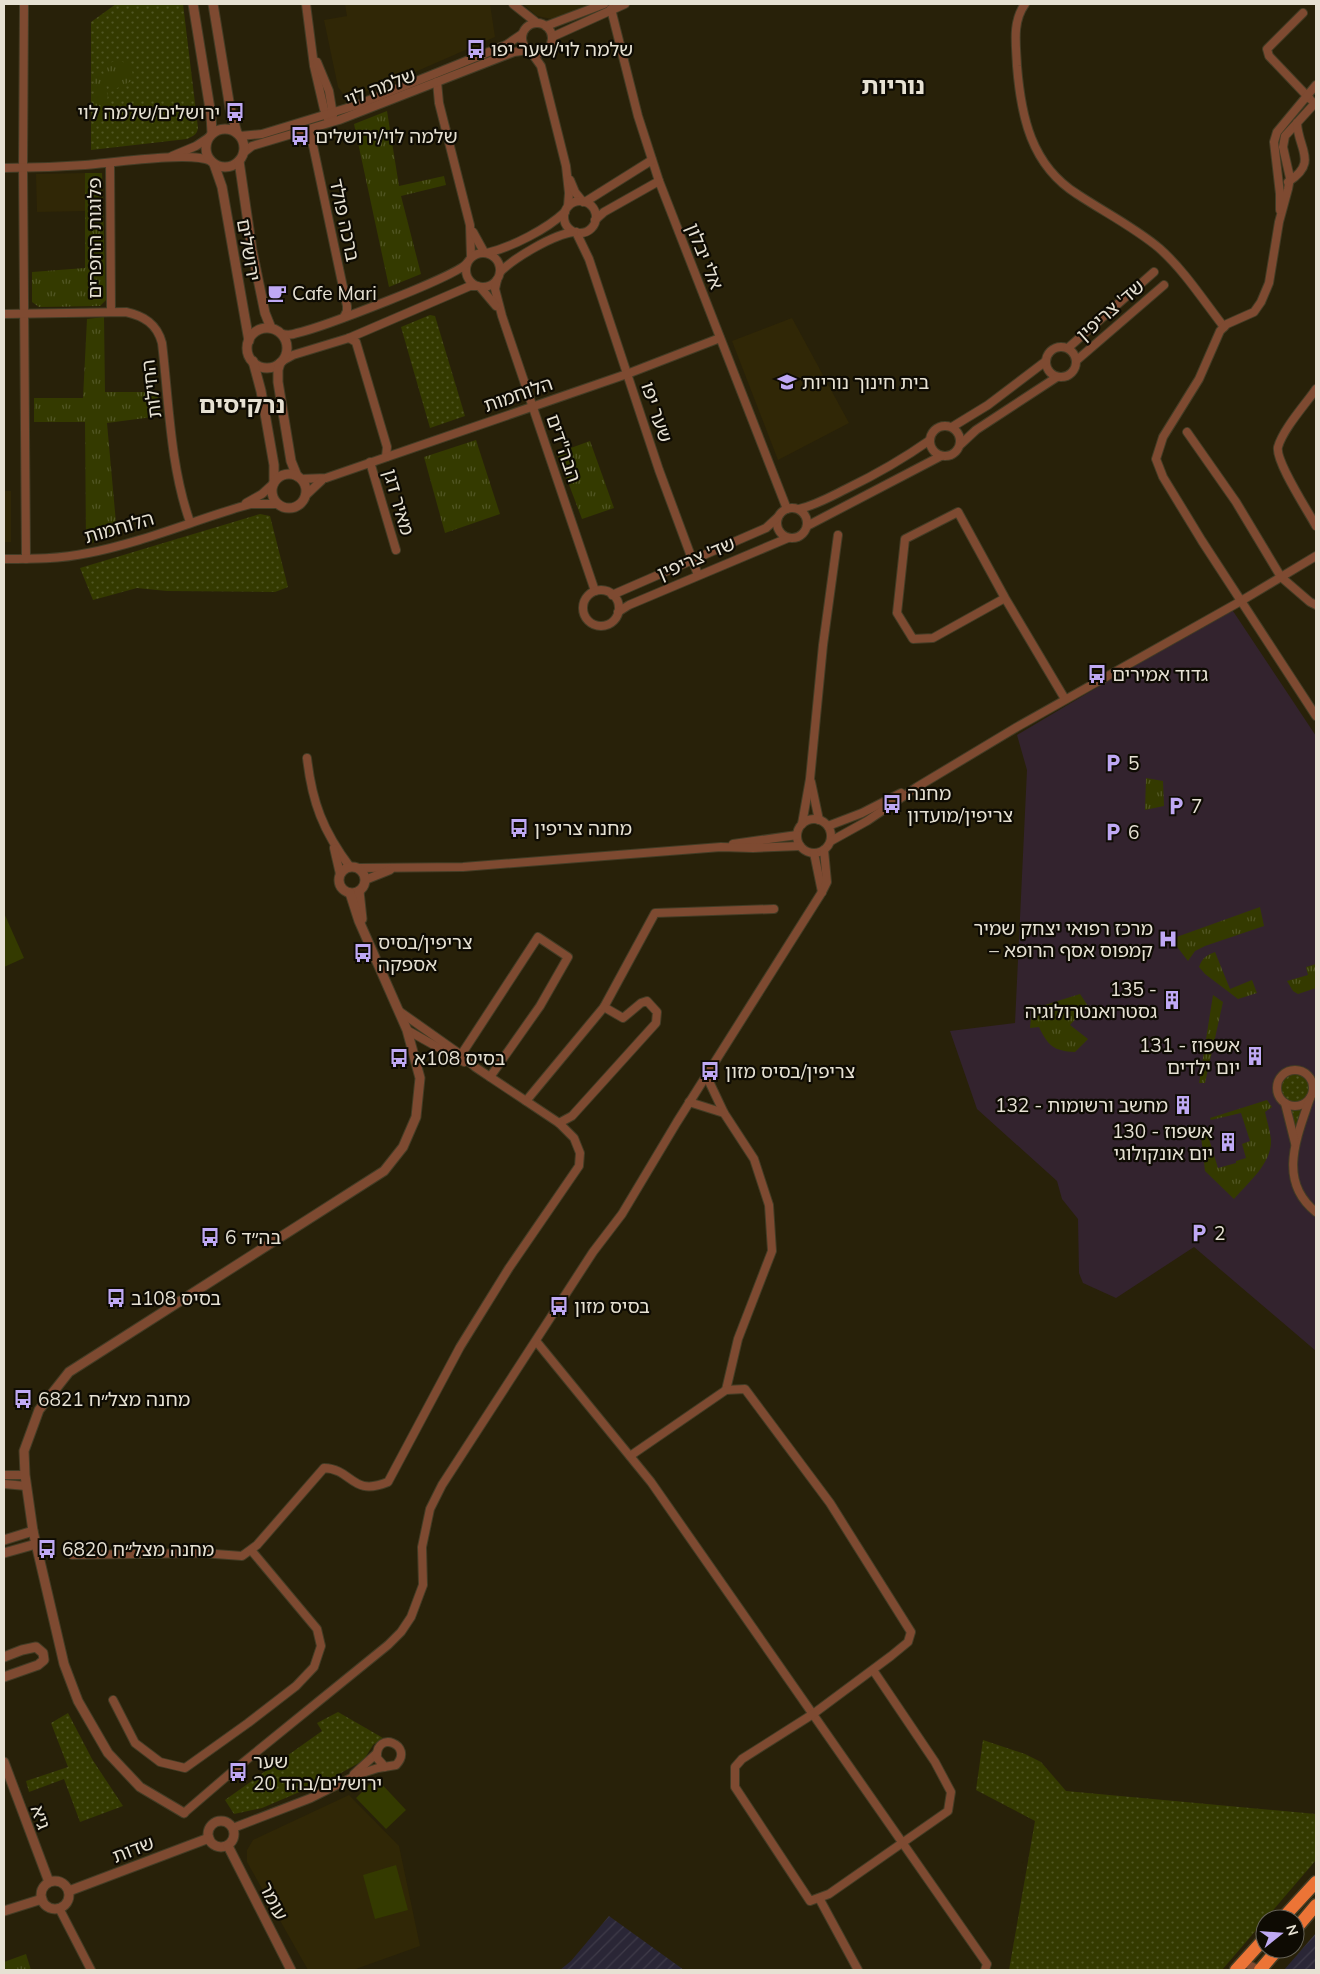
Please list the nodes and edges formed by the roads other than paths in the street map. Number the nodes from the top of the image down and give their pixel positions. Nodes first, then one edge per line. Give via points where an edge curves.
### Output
1 (24, 4) edge
2 (193, 4) edge
3 (213, 4) edge
4 (306, 4) edge
5 (513, 4) edge
6 (624, 4) edge
7 (1025, 4) edge
8 (608, 6) edge
9 (1304, 13) dead end
10 (537, 23) junction
11 (546, 26) junction
12 (522, 34) junction
13 (552, 36) junction
14 (312, 48) junction
15 (548, 48) junction
16 (530, 51) junction
17 (546, 83) junction
18 (434, 84) junction
19 (1316, 85) edge
20 (1307, 96) junction
21 (1316, 103) edge
22 (334, 112) junction
23 (326, 115) junction
24 (331, 123) junction
25 (1297, 123) junction
26 (306, 130) junction
27 (210, 135) junction
28 (239, 135) junction
29 (241, 157) junction
30 (165, 158) junction
31 (652, 160) junction
32 (110, 163) junction
33 (212, 163) junction
34 (566, 166) junction
35 (4, 168) edge
36 (23, 168) junction
37 (659, 181) junction
38 (1278, 182) junction
39 (1289, 182) junction
40 (584, 202) junction
41 (566, 209) junction
42 (595, 220) junction
43 (1279, 222) junction
44 (470, 225) junction
45 (590, 229) junction
46 (575, 232) junction
47 (486, 252) junction
48 (589, 259) junction
49 (469, 260) junction
50 (1154, 272) dead end
51 (498, 276) junction
52 (1164, 285) dead end
53 (479, 286) junction
54 (111, 312) junction
55 (4, 314) edge
56 (24, 314) junction
57 (502, 316) junction
58 (344, 317) junction
59 (1224, 327) junction
60 (271, 328) junction
61 (282, 334) junction
62 (349, 338) junction
63 (720, 338) junction
64 (249, 341) junction
65 (1068, 348) junction
66 (1077, 360) junction
67 (253, 361) junction
68 (1046, 361) junction
69 (281, 362) junction
70 (627, 374) junction
71 (1057, 377) junction
72 (1316, 389) edge
73 (532, 406) junction
74 (952, 427) junction
75 (1187, 432) dead end
76 (930, 440) junction
77 (961, 444) junction
78 (941, 456) junction
79 (386, 457) junction
80 (370, 462) junction
81 (299, 478) junction
82 (326, 478) junction
83 (274, 483) junction
84 (305, 496) junction
85 (277, 504) junction
86 (240, 507) junction
87 (787, 509) junction
88 (799, 509) junction
89 (778, 517) junction
90 (190, 522) junction
91 (808, 526) junction
92 (1316, 526) edge
93 (838, 535) dead end
94 (788, 538) junction
95 (396, 550) dead end
96 (1316, 556) edge
97 (4, 559) edge
98 (26, 559) junction
99 (692, 561) junction
100 (698, 575) junction
101 (1282, 577) junction
102 (595, 591) junction
103 (612, 595) junction
104 (1005, 598) junction
105 (1240, 601) junction
106 (1316, 605) edge
107 (618, 612) junction
108 (1065, 699) junction
109 (1316, 716) edge
110 (307, 758) dead end
111 (810, 779) junction
112 (917, 787) junction
113 (819, 820) junction
114 (802, 824) junction
115 (828, 826) junction
116 (797, 834) junction
117 (831, 841) junction
118 (333, 844) junction
119 (800, 846) junction
120 (720, 847) junction
121 (824, 850) junction
122 (814, 853) junction
123 (354, 868) junction
124 (392, 869) junction
125 (340, 874) junction
126 (365, 880) junction
127 (355, 892) junction
128 (822, 892) junction
129 (774, 909) dead end
130 (604, 1007) junction
131 (399, 1011) junction
132 (407, 1030) junction
133 (461, 1055) junction
134 (475, 1067) junction
135 (706, 1075) junction
136 (490, 1077) junction
137 (1310, 1098) junction
138 (526, 1101) junction
139 (689, 1102) junction
140 (1285, 1103) junction
141 (724, 1112) junction
142 (559, 1123) junction
143 (1295, 1143) junction
144 (1316, 1212) edge
145 (536, 1341) junction
146 (726, 1390) junction
147 (630, 1456) junction
148 (4, 1475) edge
149 (25, 1475) junction
150 (4, 1484) edge
151 (26, 1486) junction
152 (33, 1531) junction
153 (4, 1540) edge
154 (36, 1544) junction
155 (251, 1550) junction
156 (4, 1553) edge
157 (72, 1554) dead end
158 (4, 1657) edge
159 (873, 1670) junction
160 (4, 1678) edge
161 (112, 1700) dead end
162 (813, 1714) junction
163 (376, 1754) junction
164 (4, 1762) edge
165 (385, 1766) junction
166 (347, 1780) junction
167 (184, 1813) joint
168 (233, 1828) junction
169 (208, 1838) junction
170 (902, 1844) junction
171 (228, 1846) junction
172 (49, 1882) junction
173 (1316, 1882) edge
174 (69, 1891) junction
175 (819, 1898) junction
176 (42, 1899) junction
177 (1316, 1905) edge
178 (59, 1908) junction
179 (1291, 1909) edge
180 (4, 1911) edge
181 (1305, 1918) edge
182 (1255, 1951) edge
183 (1270, 1959) edge
184 (1242, 1967) edge
185 (92, 1970) edge
186 (291, 1970) edge
187 (858, 1970) edge
188 (985, 1970) edge
189 (1260, 1970) edge

1 - 36 street
2 - 27 street via 211,115
3 - 28 street via 230,108
4 - 14 street
5 - 10 street
6 - 8 street
7 - 59 street via 1019,12 1015,30 1018,80 1022,107 1039,157 1058,180 1075,193 1159,248 1182,272
8 - 11 street
8 - 13 street
8 - 31 street, אלי יבלון
9 - 20 street via 1267,49 1269,56
10 - 11 street
10 - 12 street via 526,27
11 - 13 street
12 - 16 street via 522,41
12 - 22 street, שלמה לוי via 498,49
13 - 15 street
14 - 22 street
14 - 23 street
15 - 16 street via 540,52
15 - 17 street via 545,56
16 - 17 street via 541,66
16 - 18 street, שלמה לוי via 514,52
17 - 34 street
18 - 24 street, שלמה לוי
18 - 44 street
19 - 20 street
20 - 21 street
20 - 38 street via 1277,132 1274,142
21 - 25 street
22 - 23 street, שלמה לוי
22 - 24 street
23 - 24 street
23 - 28 street, שלמה לוי via 262,134
24 - 26 street, שלמה לוי
25 - 39 street via 1285,136 1283,147
25 - 39 street via 1306,159
26 - 29 street, שלמה לוי via 252,146
26 - 58 street, ברכה פולד via 311,136 347,306
27 - 28 street via 226,128
27 - 30 street via 196,146
27 - 33 street via 205,150
28 - 29 street via 244,144
29 - 33 street via 235,164 224,167
29 - 60 street, ירושלים via 252,250
30 - 32 street
30 - 33 street via 198,157
31 - 37 street, אלי יבלון
31 - 40 street
32 - 36 street
32 - 54 street, פלוגות החפרים
33 - 64 street, ירושלים via 222,187
34 - 40 street via 575,192
34 - 41 street via 569,193
35 - 36 street
36 - 56 street
37 - 42 street
37 - 63 street, אלי יבלון
38 - 39 street
38 - 43 street
39 - 43 street
40 - 41 street via 577,201
40 - 42 street via 593,210
41 - 46 street via 566,224
41 - 47 street via 546,227 500,249
42 - 45 street
43 - 59 street via 1269,283 1262,302 1254,312
44 - 47 street
44 - 49 street
45 - 46 street
45 - 48 street, שער יפו via 587,238
46 - 48 street, שער יפו
46 - 51 street via 555,238 515,259
47 - 49 street via 477,253
47 - 51 street via 498,261
48 - 70 street, שער יפו
49 - 53 street via 466,268 468,278
49 - 58 street via 460,270
50 - 65 street, שד' צריפין
51 - 53 street via 491,285
51 - 57 street, הבה"דים via 495,289
52 - 66 street, שד' צריפין
53 - 57 street, הבה"דים
53 - 62 street via 470,286
54 - 56 street, החילות
54 - 90 street, החילות via 140,316 152,324 160,336 178,474
55 - 56 street, החילות
56 - 98 street
57 - 73 street, הבה"דים
58 - 61 street via 297,333
59 - 105 street via 1199,379 1163,437 1156,459 1163,477
60 - 61 street
60 - 64 street via 258,330
61 - 69 street via 287,353
62 - 69 street via 293,355
62 - 79 street via 356,342 386,447
63 - 70 street, הלוחמות
63 - 87 street, אלי יבלון
64 - 67 street via 248,352
65 - 66 street
65 - 68 street via 1054,348
66 - 71 street via 1071,374
67 - 69 street via 267,368
67 - 83 street via 274,465
68 - 71 street via 1048,371
68 - 74 street via 988,405
69 - 81 street via 278,382 291,461
70 - 73 street, הלוחמות
70 - 99 street, שער יפו
71 - 77 street via 976,430
72 - 92 street via 1287,429 1278,448 1280,461
73 - 79 street, הלוחמות
73 - 102 street, הבה"דים
74 - 76 street via 938,427
74 - 77 street via 959,434
75 - 101 street via 1236,502
76 - 78 street via 933,450
76 - 88 street via 880,472 813,506
77 - 78 street via 951,456
78 - 91 street
79 - 80 street, הלוחמות
80 - 82 street, הלוחמות
80 - 95 street, מאיר דגן
81 - 82 street, הלוחמות
81 - 83 street via 286,474
81 - 84 street via 304,484
82 - 84 street, הלוחמות
83 - 85 street via 272,495
83 - 86 street, הלוחמות
84 - 85 street via 294,508
85 - 86 street, הלוחמות
86 - 90 street, הלוחמות
87 - 88 street
87 - 89 street
88 - 91 street via 806,516
89 - 94 street via 780,532
89 - 99 street, שד' צריפין via 766,528
90 - 98 street, הלוחמות via 130,543 88,553
91 - 94 street via 802,535
93 - 111 street
94 - 100 street, שד' צריפין
96 - 101 street
97 - 98 street, הלוחמות
99 - 100 street, שער יפו
99 - 103 street, שד' צריפין
100 - 107 street, שד' צריפין
101 - 105 street
101 - 106 street
102 - 103 street
102 - 107 street via 583,605 583,614 589,622 604,626 614,621
103 - 107 street
104 - 104 street via 958,512 905,539 897,613 913,639 933,638
104 - 108 street
105 - 108 street
105 - 109 street
108 - 112 street
110 - 118 street via 321,820
111 - 113 street
111 - 114 street
112 - 115 street
112 - 117 street
113 - 114 street
113 - 115 street
114 - 116 street
115 - 117 street
116 - 119 street
116 - 120 street
117 - 121 street
118 - 123 street
118 - 125 street
119 - 120 street
119 - 122 street
120 - 124 street via 463,867
121 - 122 street
121 - 128 street via 827,882
122 - 128 street
123 - 124 street
123 - 125 street via 346,868
123 - 126 street via 362,871
124 - 126 street
125 - 127 street via 340,886 346,892
126 - 127 street
127 - 131 street via 368,941
128 - 135 street
129 - 130 street via 655,913
130 - 138 street
130 - 142 street via 623,1018 647,1001 657,1012 656,1024 572,1116
131 - 132 street
131 - 133 street
132 - 134 street
132 - 149 street via 420,1078 416,1117 403,1146 384,1171 69,1372 39,1410 24,1451
133 - 134 street
133 - 136 street via 538,937 568,958 540,1006
134 - 136 street
135 - 139 street
135 - 141 street
136 - 138 street
137 - 140 street via 1298,1106
137 - 140 street via 1313,1088 1309,1077 1300,1070 1294,1070 1284,1074 1278,1083 1278,1093
137 - 143 street
138 - 142 street
139 - 141 street
139 - 145 street via 622,1214 593,1252
140 - 143 street
141 - 146 street via 754,1159 769,1205 772,1251 738,1339
142 - 155 street via 574,1138 580,1154 579,1166 460,1347 388,1482 374,1488 358,1486 335,1469 324,1468
143 - 144 street via 1295,1184 1303,1200
145 - 147 street
145 - 167 street via 430,1508 422,1547 423,1585 402,1632
146 - 147 street
146 - 159 street via 745,1389 830,1503 911,1632 908,1642
147 - 162 street
148 - 149 street
149 - 151 street
150 - 151 street
151 - 152 street
152 - 153 street
152 - 154 street
154 - 156 street
154 - 167 street via 64,1664 78,1701 108,1753 140,1787
155 - 157 street via 242,1556 202,1553
155 - 161 street via 317,1629 321,1646 314,1667 296,1686 185,1768 160,1762 135,1743
158 - 160 street via 36,1647 43,1653 44,1660
159 - 162 street
159 - 170 street via 935,1762 951,1792 948,1811
162 - 170 street
162 - 175 street via 742,1759 735,1767 735,1787 810,1901
163 - 165 street via 378,1762
163 - 165 street via 383,1744 391,1742 398,1746 399,1762
163 - 166 street
164 - 172 street, גיא
165 - 166 street
166 - 168 street via 311,1798
168 - 169 street via 227,1822 218,1821 211,1826
168 - 171 street via 235,1836
169 - 171 street via 216,1847
169 - 174 street, שדות
170 - 175 street
170 - 188 street via 988,1964
171 - 186 street, עומר
172 - 174 street via 60,1882
172 - 176 street via 42,1889
173 - 179 highway
174 - 178 street via 68,1899
175 - 187 street
176 - 178 street via 47,1906
176 - 180 street
177 - 181 highway
178 - 185 street
182 - 184 highway
183 - 189 highway
184 - 189 street

